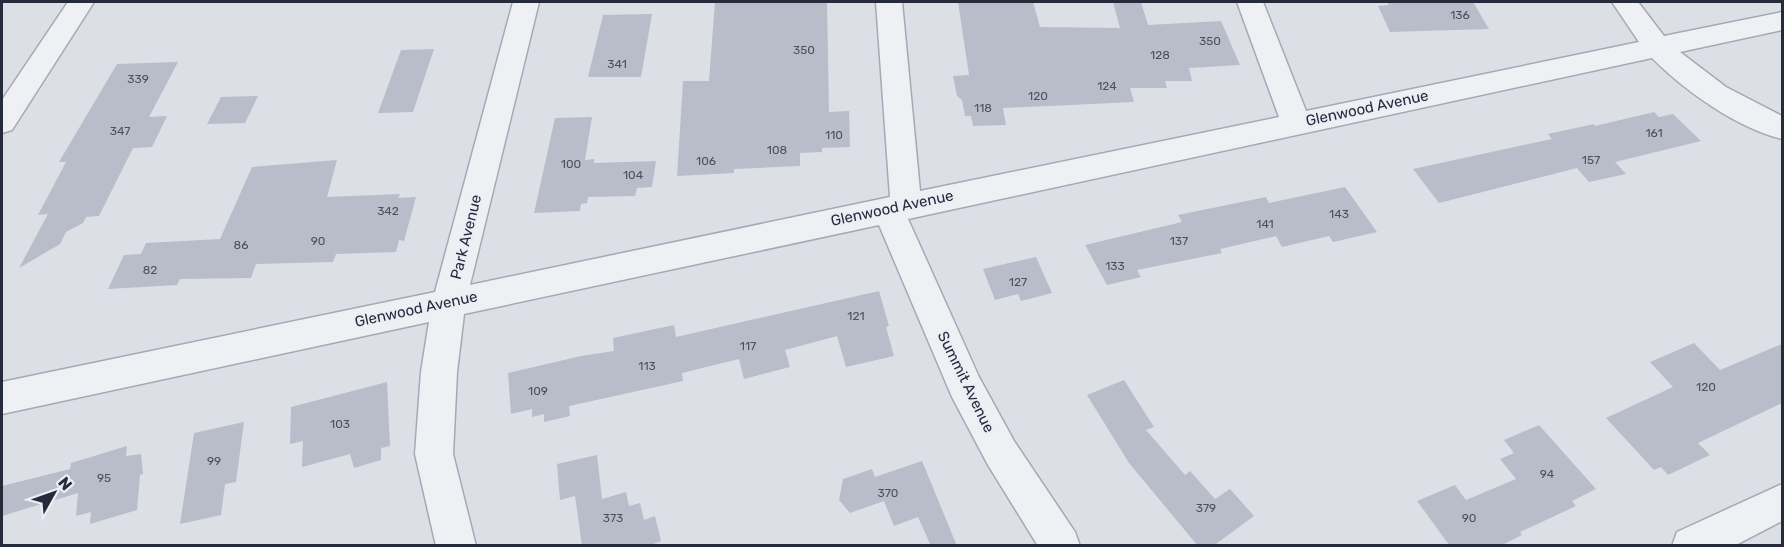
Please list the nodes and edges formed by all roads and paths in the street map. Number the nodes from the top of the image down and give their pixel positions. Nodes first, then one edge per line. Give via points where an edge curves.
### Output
1 (81, 2) edge
2 (526, 2) edge
3 (889, 2) edge
4 (1250, 2) edge
5 (1625, 2) edge
6 (1782, 21) edge
7 (1659, 47) junction
8 (2, 122) edge
9 (1296, 123) junction
10 (1782, 128) edge
11 (897, 207) junction
12 (449, 302) junction
13 (2, 398) edge
14 (1782, 503) edge
15 (456, 546) edge
16 (1061, 546) edge
17 (1691, 546) edge

1 - 8 street
2 - 12 street, Park Avenue
3 - 11 street, Summit Avenue
4 - 9 street
5 - 7 street
6 - 7 street, Glenwood Avenue
7 - 9 street, Glenwood Avenue
7 - 10 street via 1700,83
9 - 11 street, Glenwood Avenue
11 - 12 street, Glenwood Avenue
11 - 16 street, Summit Avenue via 965,386 1001,453
12 - 13 street, Glenwood Avenue
12 - 15 street, Park Avenue via 439,372 434,454
14 - 17 street

